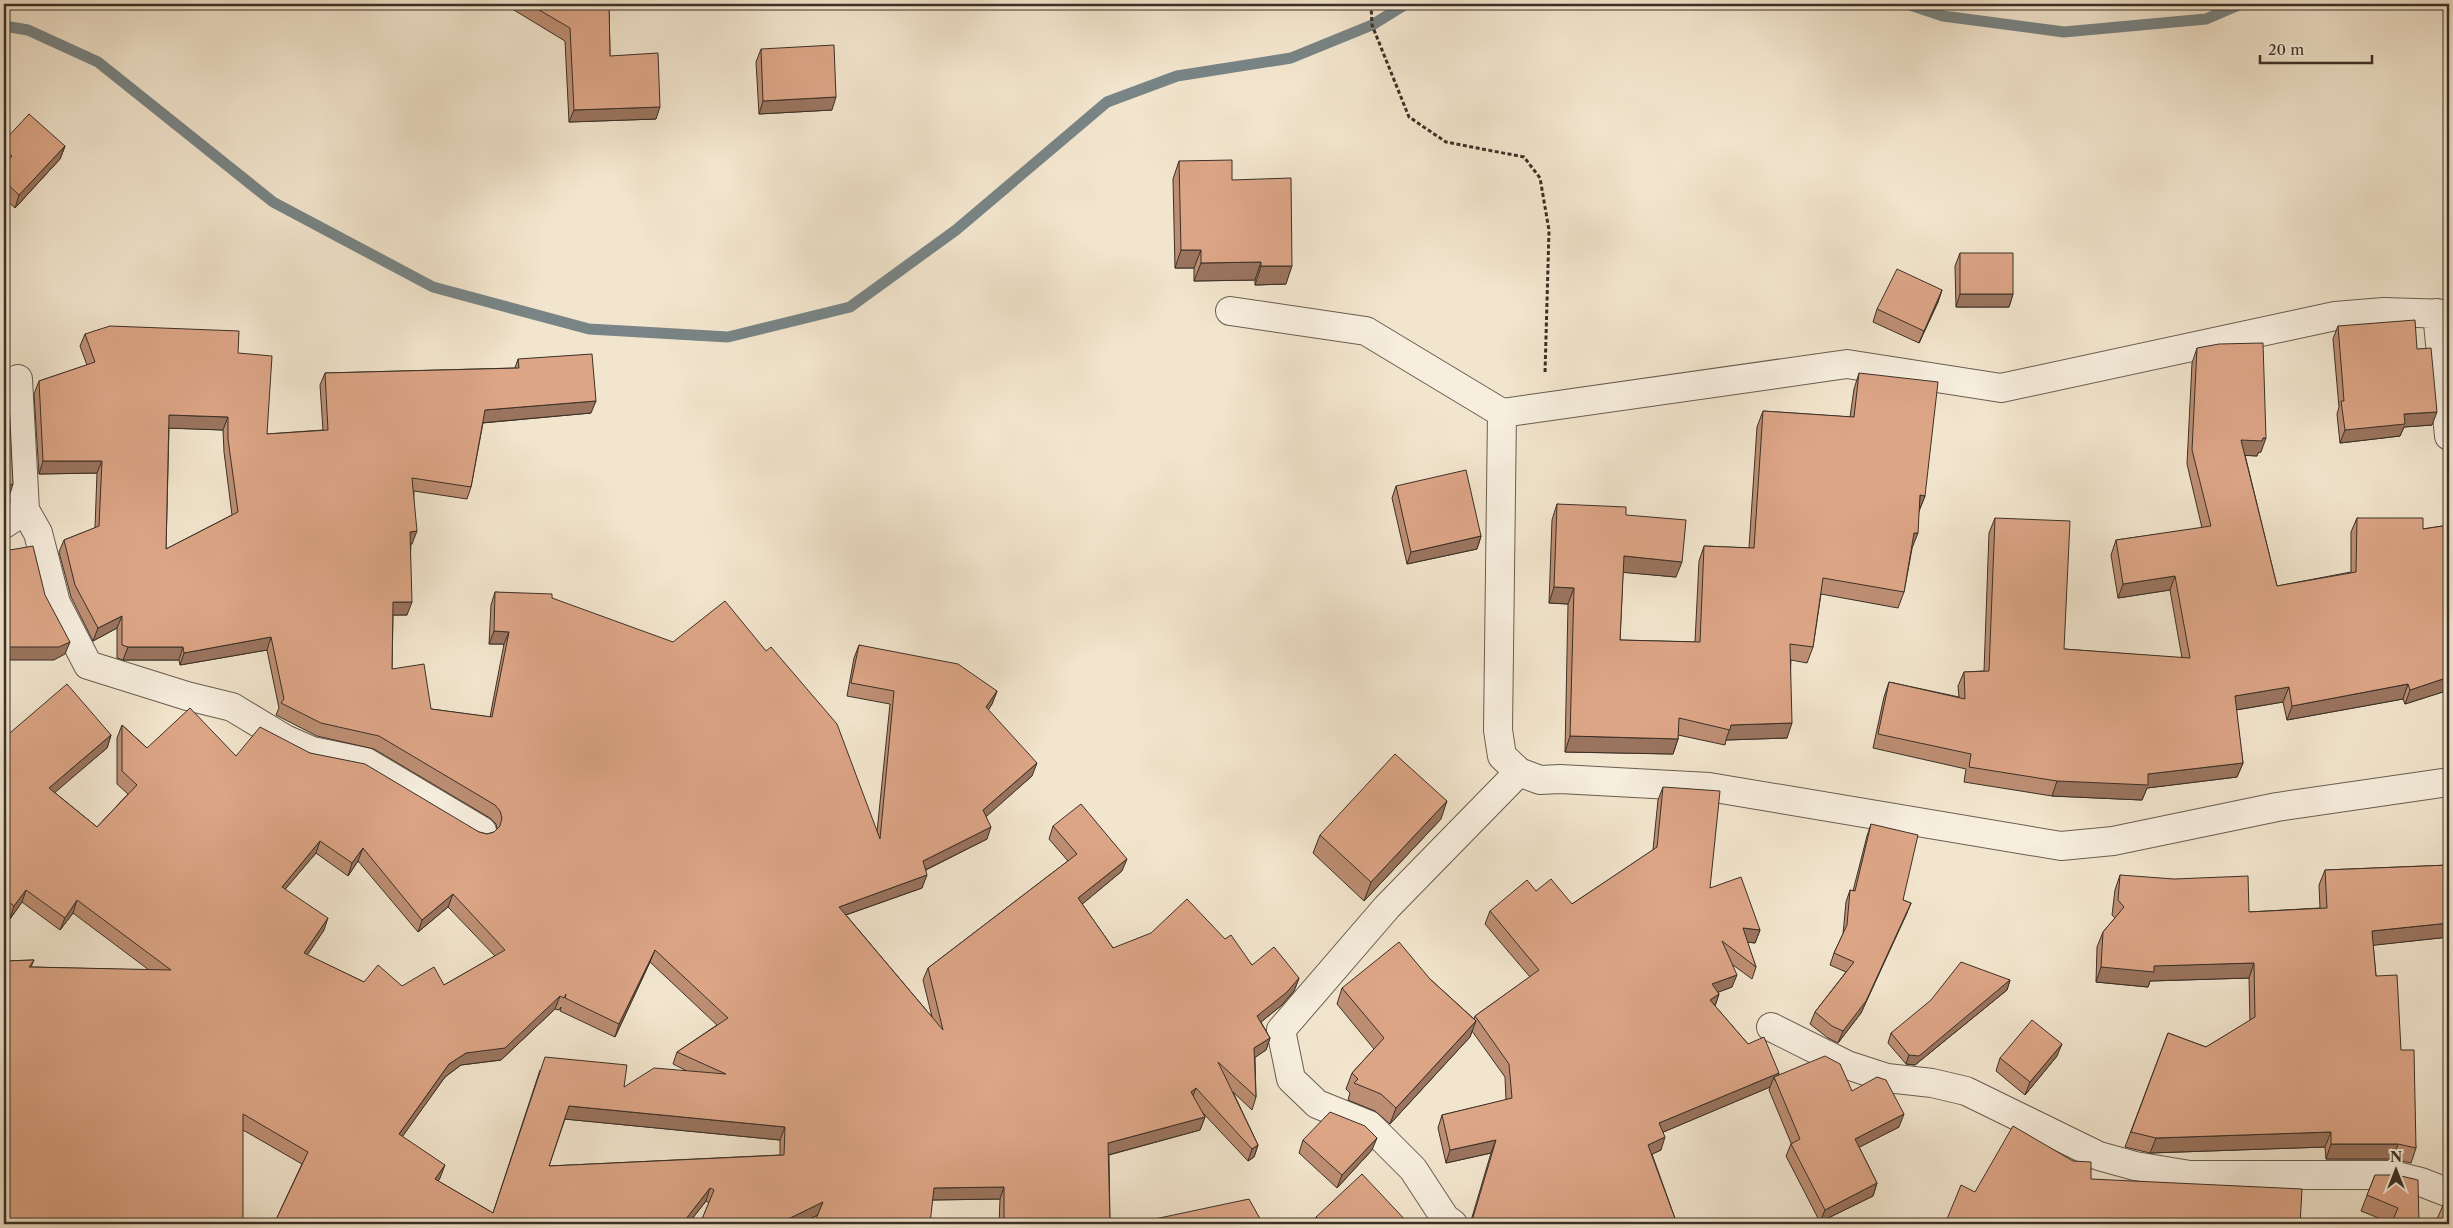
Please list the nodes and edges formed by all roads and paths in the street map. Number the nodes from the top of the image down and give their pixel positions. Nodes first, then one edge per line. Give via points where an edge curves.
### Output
1 (1372, 4) edge
2 (1230, 311) dead end
3 (2443, 313) edge
4 (18, 379) dead end
5 (1544, 407) junction
6 (1502, 413) junction
7 (2449, 436) edge
8 (15, 517) edge
9 (1519, 772) junction
10 (2449, 782) edge
11 (482, 831) edge
12 (1771, 1028) dead end
13 (2449, 1193) edge
14 (1453, 1224) edge

1 - 5 path via 1372,25 1409,117 1446,142 1524,157 1540,178 1548,230
2 - 6 street via 1366,331
3 - 5 street via 2384,312 2335,316 2000,388 1847,364
3 - 7 street
4 - 8 street
5 - 6 street
6 - 9 street via 1498,730 1502,756
8 - 11 street via 38,533 56,603 88,665 232,707 312,751 366,762
9 - 10 street via 1540,780 1708,787 2061,846 2113,841 2277,807
9 - 14 street via 1387,907 1281,1030 1291,1079 1317,1104 1369,1125 1413,1169 1445,1218
12 - 13 street via 1847,1065 1887,1078 1966,1091 2099,1156 2135,1166 2190,1175 2393,1176 2422,1182

